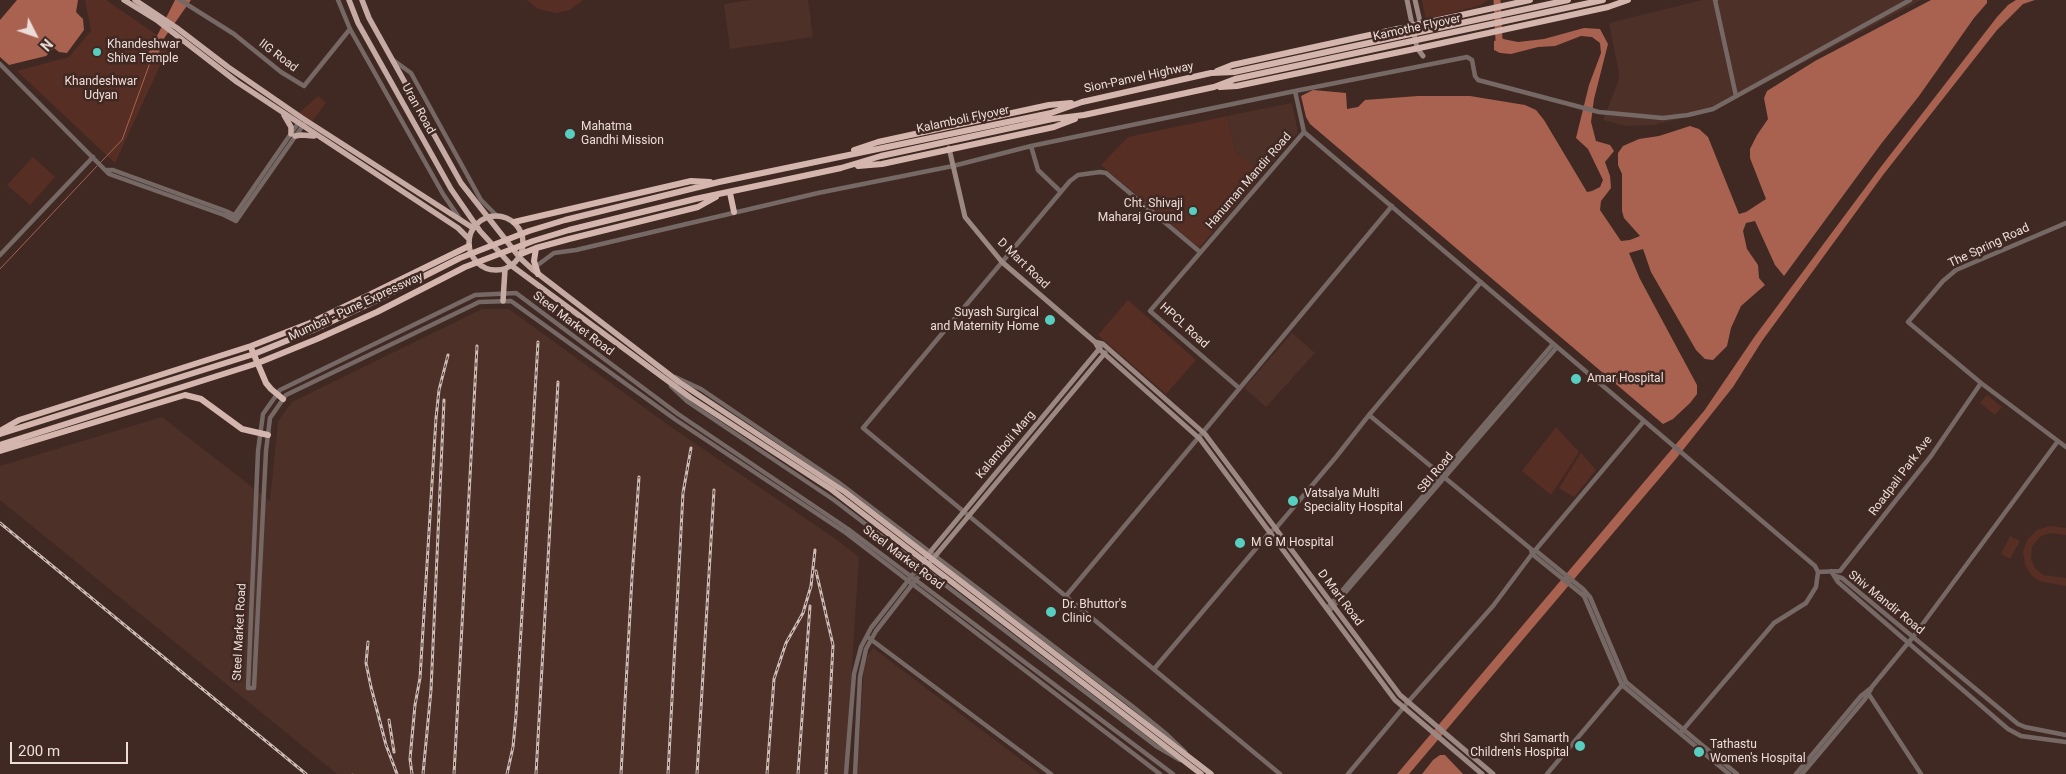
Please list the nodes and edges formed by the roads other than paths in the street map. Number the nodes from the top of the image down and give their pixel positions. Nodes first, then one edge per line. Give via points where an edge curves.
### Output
1 (124, 0) edge
2 (135, 0) edge
3 (180, 0) edge
4 (338, 0) edge
5 (349, 0) edge
6 (362, 0) edge
7 (1407, 0) edge
8 (1415, 0) edge
9 (1530, 0) edge
10 (1568, 0) edge
11 (1602, 0) edge
12 (1628, 0) edge
13 (1716, 0) edge
14 (1910, 0) edge
15 (159, 19) junction
16 (1420, 25) junction
17 (1413, 26) junction
18 (350, 29) junction
19 (175, 30) junction
20 (1421, 48) junction
21 (1423, 56) joint
22 (392, 59) junction
23 (0, 64) edge
24 (1425, 66) junction
25 (1211, 74) junction
26 (1235, 75) junction
27 (1214, 87) junction
28 (1295, 91) junction
29 (1736, 96) junction
30 (1082, 102) junction
31 (282, 112) junction
32 (1084, 115) junction
33 (1052, 116) junction
34 (302, 122) junction
35 (944, 128) junction
36 (1304, 132) junction
37 (293, 135) junction
38 (318, 137) junction
39 (1031, 146) junction
40 (949, 149) junction
41 (880, 153) junction
42 (839, 156) junction
43 (93, 157) junction
44 (953, 166) junction
45 (841, 168) junction
46 (719, 182) junction
47 (1061, 192) junction
48 (730, 193) junction
49 (722, 194) junction
50 (1392, 206) junction
51 (734, 212) junction
52 (497, 216) junction
53 (488, 217) junction
54 (460, 219) junction
55 (514, 222) junction
56 (2066, 222) edge
57 (475, 226) junction
58 (469, 242) junction
59 (536, 248) junction
60 (1200, 252) junction
61 (0, 255) edge
62 (521, 256) junction
63 (1002, 262) junction
64 (512, 266) junction
65 (535, 267) junction
66 (505, 270) junction
67 (538, 274) junction
68 (1481, 282) junction
69 (503, 294) junction
70 (503, 302) junction
71 (1095, 342) junction
72 (1103, 344) junction
73 (1555, 345) junction
74 (251, 346) junction
75 (1108, 348) junction
76 (1099, 349) junction
77 (1104, 354) junction
78 (665, 375) junction
79 (1981, 383) junction
80 (1239, 388) junction
81 (277, 395) junction
82 (283, 399) junction
83 (1368, 415) junction
84 (1644, 421) junction
85 (0, 432) edge
86 (1202, 432) junction
87 (260, 434) junction
88 (268, 435) junction
89 (1198, 437) junction
90 (2058, 441) junction
91 (0, 445) edge
92 (2066, 447) edge
93 (0, 451) edge
94 (1443, 476) junction
95 (964, 511) junction
96 (969, 516) junction
97 (1276, 528) junction
98 (1270, 532) junction
99 (1533, 551) junction
100 (928, 560) junction
101 (1831, 571) junction
102 (1818, 572) junction
103 (1835, 576) junction
104 (909, 579) junction
105 (914, 583) junction
106 (1066, 596) junction
107 (1333, 605) junction
108 (1328, 611) junction
109 (868, 637) junction
110 (1913, 638) junction
111 (1908, 643) junction
112 (1154, 669) junction
113 (1624, 683) junction
114 (1869, 691) junction
115 (1408, 702) junction
116 (1403, 708) junction
117 (1682, 731) junction
118 (2066, 735) edge
119 (2066, 742) edge
120 (1187, 759) junction
121 (1154, 760) junction
122 (1150, 766) junction
123 (846, 774) edge
124 (855, 774) edge
125 (1051, 774) edge
126 (1160, 774) edge
127 (1173, 774) edge
128 (1201, 774) edge
129 (1211, 774) edge
130 (1280, 774) edge
131 (1348, 774) edge
132 (1482, 774) edge
133 (1493, 774) edge
134 (1547, 774) edge
135 (1729, 774) edge
136 (1737, 774) edge
137 (1796, 774) edge
138 (1802, 774) edge
139 (1921, 774) edge

1 - 15 highway
2 - 15 highway
3 - 18 street, IIG Road via 234,34 304,86
4 - 18 street
5 - 57 highway, Uran Road via 358,22 451,189
6 - 22 highway, Uran Road
7 - 17 main road
8 - 16 main road
9 - 16 highway
10 - 26 highway, Kamothe Flyover
11 - 26 highway, Kamothe Flyover
12 - 20 highway
13 - 29 street
14 - 29 street
15 - 19 highway
16 - 17 highway
16 - 20 main road
17 - 20 main road
17 - 25 highway via 1232,65
18 - 54 street
19 - 31 highway via 224,73
19 - 34 highway
20 - 21 main road
20 - 27 highway via 1237,86
21 - 24 street
22 - 52 street via 410,73 481,200
22 - 53 highway, Uran Road via 461,183
23 - 43 street
24 - 28 street
24 - 29 street via 1470,58 1478,80 1599,112 1663,118 1713,109
25 - 26 highway, Sion-Panvel Highway
25 - 30 highway, Sion-Panvel Highway
26 - 27 highway, Sion-Panvel Highway
27 - 32 highway, Sion-Panvel Highway
28 - 36 street, Hanuman Mandir Road
28 - 39 street
30 - 33 highway, Sion-Panvel Highway
30 - 35 highway via 1049,105
31 - 34 highway
31 - 37 highway
32 - 33 highway, Sion-Panvel Highway
32 - 40 highway via 1054,127
33 - 41 highway, Kalamboli Flyover
34 - 37 street
34 - 38 highway
34 - 54 highway
35 - 40 main road, D Mart Road
35 - 42 highway via 878,142
36 - 50 street
36 - 60 street, Hanuman Mandir Road
37 - 38 highway
37 - 43 street via 235,217 109,174
38 - 58 highway via 450,223
39 - 44 street
39 - 47 street via 1038,170
40 - 44 main road, D Mart Road
40 - 45 highway via 882,164
41 - 42 highway
41 - 45 highway
42 - 46 highway
43 - 61 street
44 - 51 street
44 - 63 main road, D Mart Road via 965,217
45 - 48 highway
46 - 55 highway via 691,181
46 - 85 highway, Mumbai - Pune Expressway via 529,231 460,258 313,330 254,354
47 - 60 street via 1078,175 1106,173
47 - 63 street
48 - 49 highway
48 - 51 highway
49 - 59 highway via 698,207
49 - 91 highway, Mumbai - Pune Expressway via 533,241 464,267 377,312 258,363
50 - 68 street
50 - 80 street
51 - 65 street via 554,253
52 - 53 highway
52 - 55 highway
53 - 57 highway
53 - 62 highway, Uran Road
54 - 57 highway
55 - 62 highway via 523,237
56 - 79 street, The Spring Road via 1956,270 1943,280 1908,322
57 - 58 highway
57 - 64 highway
58 - 66 highway via 474,259 481,266 494,271
58 - 74 highway via 352,303
59 - 62 highway
59 - 65 highway
60 - 80 street, HPCL Road via 1150,311
62 - 64 highway
62 - 67 highway, Uran Road
63 - 71 main road, D Mart Road
63 - 95 street via 863,428
64 - 66 highway
64 - 78 highway
65 - 67 highway
66 - 69 highway
67 - 78 highway, Uran Road
68 - 73 street
68 - 83 street
69 - 70 highway
69 - 81 street, Steel Market Road via 475,294 280,390
69 - 104 street, Steel Market Road via 516,293 678,414 848,529
70 - 82 street, Steel Market Road via 479,302
70 - 104 street, Steel Market Road via 511,301 676,420
71 - 72 main road, D Mart Road
71 - 76 main road, D Mart Road
72 - 75 main road, D Mart Road
72 - 76 main road, Kalamboli Marg
73 - 84 street
73 - 94 street, SBI Road
74 - 81 highway via 266,382
74 - 85 highway via 19,420
75 - 77 main road, Kalamboli Marg
75 - 86 main road, D Mart Road
76 - 77 main road, D Mart Road
76 - 95 main road, Kalamboli Marg
77 - 89 main road, D Mart Road
77 - 96 main road, Kalamboli Marg
78 - 100 highway via 691,398 832,490
78 - 100 street via 701,389 824,472
79 - 90 street
79 - 101 street, Roadpali Park Ave via 1930,456 1840,571
80 - 86 street
81 - 82 highway
81 - 87 street, Steel Market Road via 263,414
82 - 88 street, Steel Market Road via 270,418
83 - 94 street
83 - 97 street
84 - 99 street
84 - 102 street via 1815,566
86 - 89 street
86 - 97 main road, D Mart Road
87 - 88 highway
87 - 88 street, Steel Market Road via 248,688 254,688
87 - 93 highway via 236,425 196,396 185,395
89 - 98 main road, D Mart Road
89 - 106 street
90 - 92 street
90 - 110 street
94 - 99 street
94 - 107 street, SBI Road
95 - 96 street
95 - 100 main road, Kalamboli Marg
96 - 100 main road, Kalamboli Marg
96 - 106 street
97 - 98 street
97 - 107 main road, D Mart Road
98 - 108 main road, D Mart Road
98 - 112 street
99 - 113 street via 1587,593
99 - 115 street via 1493,606
100 - 104 street
100 - 105 street
100 - 120 highway
100 - 120 street via 1138,711 1173,739
101 - 102 street
101 - 103 street
102 - 117 street via 1816,587 1806,603 1774,623
103 - 110 street, Shiv Mandir Road via 1842,578
103 - 111 street, Shiv Mandir Road
104 - 105 street, Steel Market Road
104 - 109 street
105 - 109 street
105 - 121 street, Steel Market Road
105 - 122 street, Steel Market Road
106 - 112 street
107 - 108 street, SBI Road
107 - 115 main road, D Mart Road
108 - 116 main road, D Mart Road
109 - 123 street via 861,647 854,674
109 - 124 street via 860,677
109 - 125 street
110 - 111 street
110 - 118 street, Shiv Mandir Road via 2018,724
111 - 114 street
111 - 119 street, Shiv Mandir Road via 2014,733
112 - 130 street
113 - 117 street
113 - 134 street
114 - 137 street via 1861,696
114 - 138 street
114 - 139 street
115 - 116 street
115 - 133 main road, D Mart Road
116 - 131 street
116 - 132 main road, D Mart Road
117 - 135 street
117 - 136 street
120 - 128 highway
120 - 129 highway
121 - 122 street
121 - 127 street, Steel Market Road
122 - 126 street, Steel Market Road

